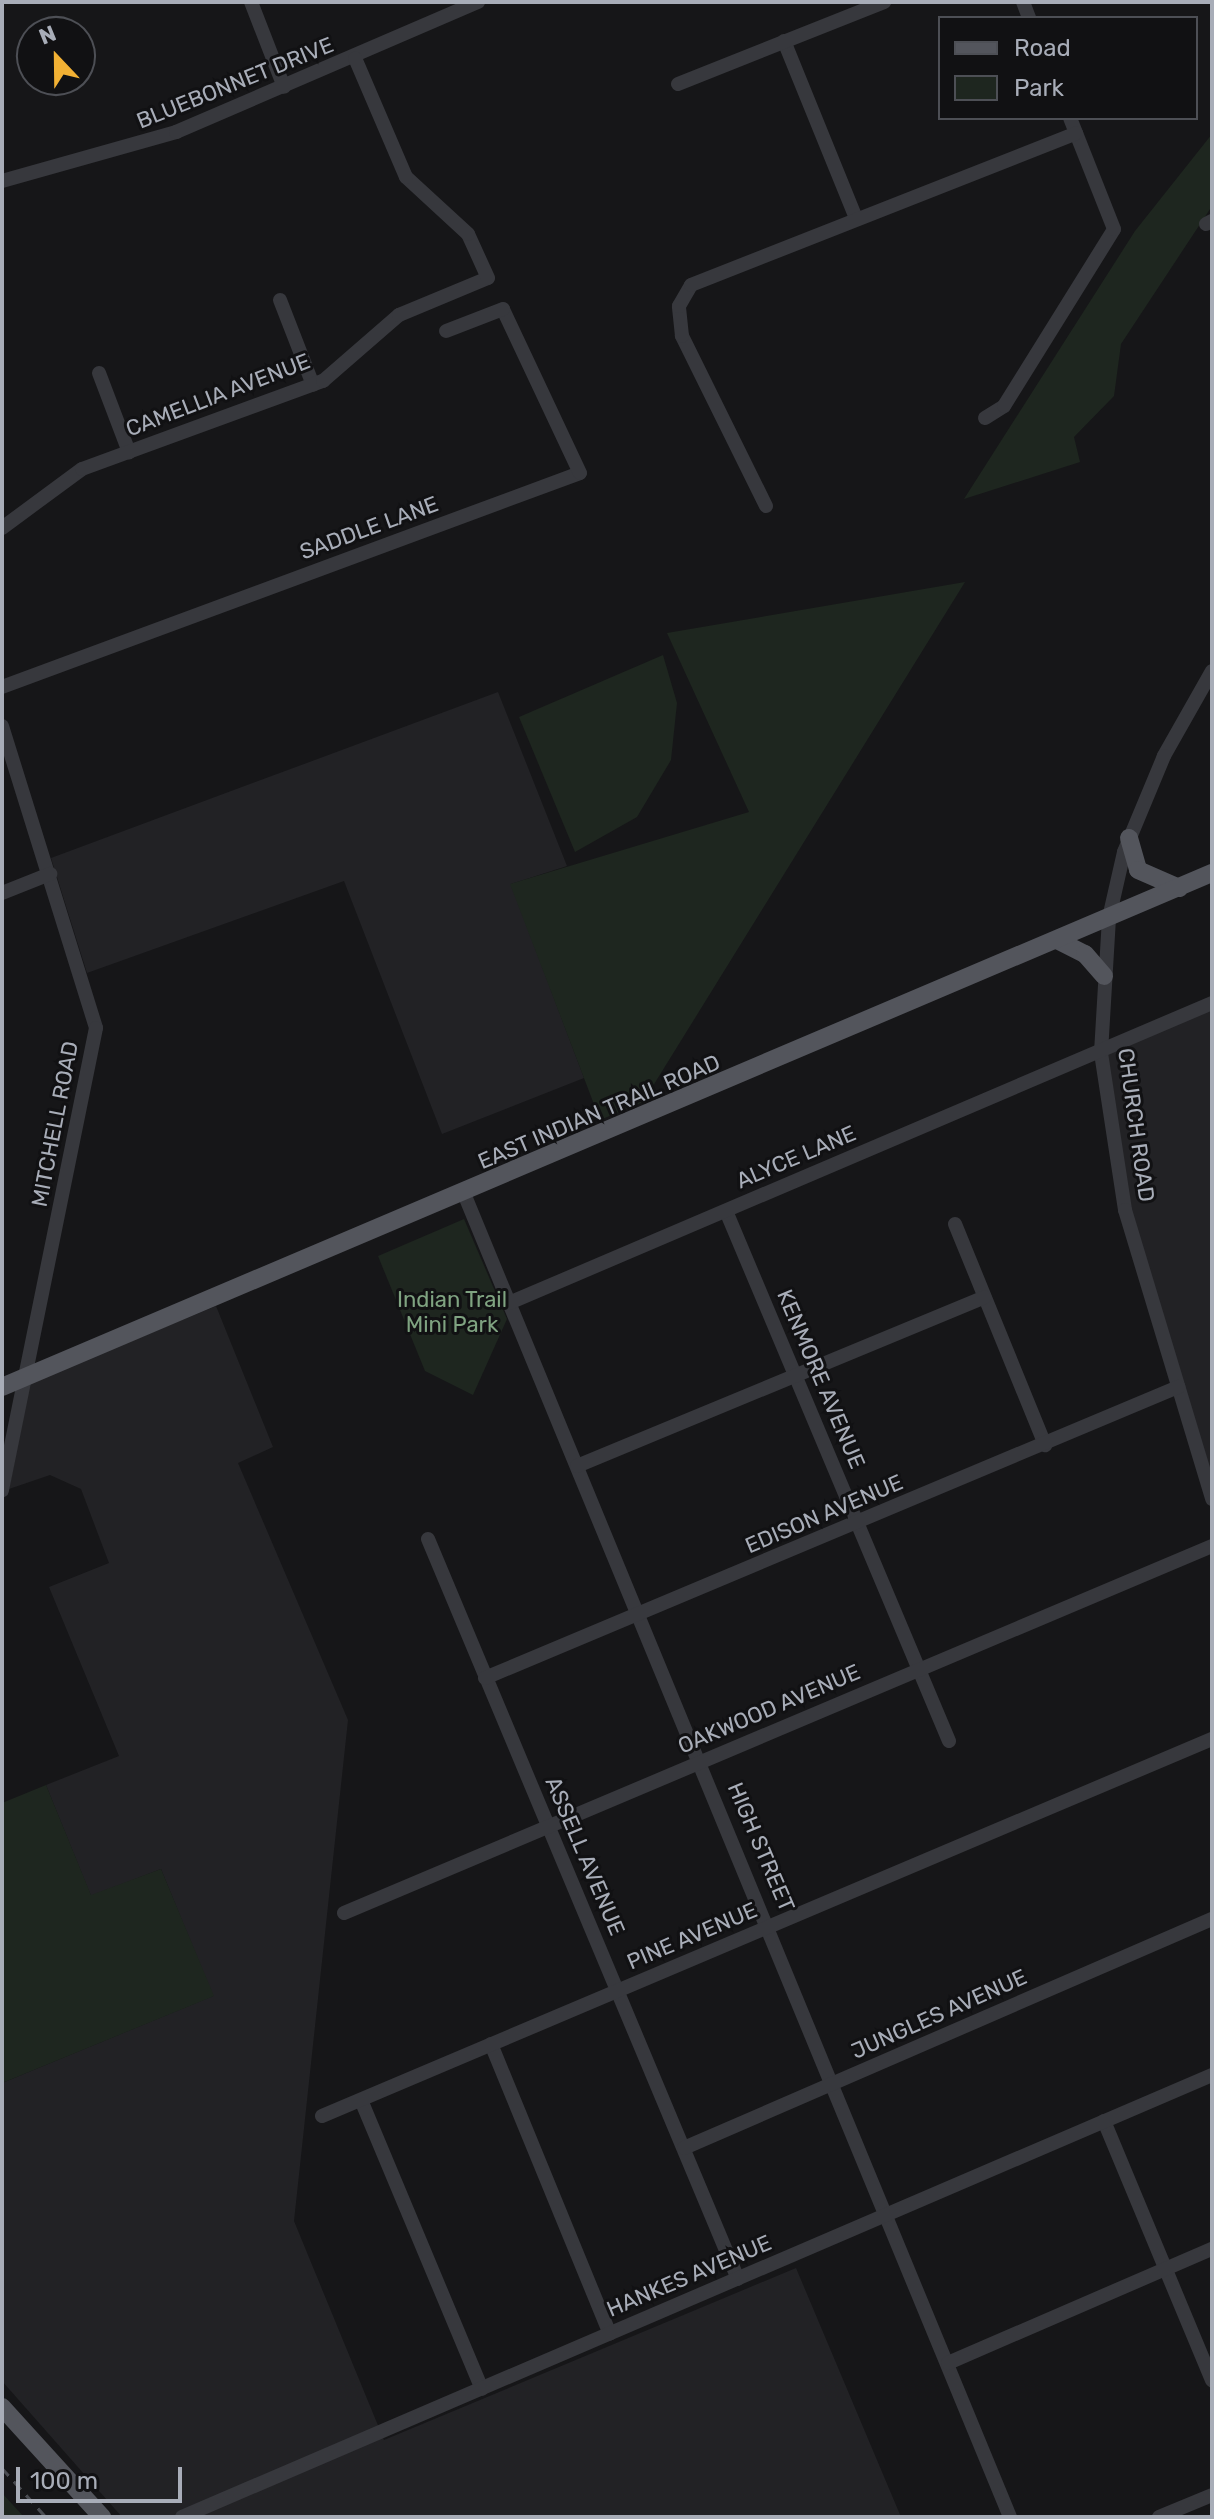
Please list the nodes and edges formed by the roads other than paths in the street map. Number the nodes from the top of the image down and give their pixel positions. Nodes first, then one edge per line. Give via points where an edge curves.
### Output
1 (251, 2) edge
2 (478, 2) edge
3 (884, 2) edge
4 (784, 41) junction
5 (355, 58) junction
6 (678, 84) dead end
7 (284, 87) junction
8 (1071, 120) edge
9 (1076, 133) junction
10 (2, 181) edge
11 (856, 218) junction
12 (280, 300) dead end
13 (446, 331) dead end
14 (99, 373) dead end
15 (313, 385) junction
16 (985, 418) dead end
17 (129, 452) junction
18 (766, 506) dead end
19 (2, 528) edge
20 (1212, 671) edge
21 (2, 687) edge
22 (2, 726) edge
23 (1129, 838) junction
24 (1212, 873) edge
25 (50, 874) junction
26 (1179, 888) junction
27 (2, 893) edge
28 (1109, 918) junction
29 (1057, 940) junction
30 (1104, 976) junction
31 (1212, 1003) edge
32 (1101, 1053) junction
33 (465, 1196) junction
34 (726, 1211) junction
35 (955, 1224) dead end
36 (984, 1297) junction
37 (509, 1303) junction
38 (795, 1375) junction
39 (24, 1378) junction
40 (2, 1387) edge
41 (1178, 1387) junction
42 (1045, 1445) junction
43 (577, 1466) junction
44 (2, 1491) edge
45 (1212, 1499) edge
46 (858, 1524) junction
47 (428, 1539) dead end
48 (1212, 1546) edge
49 (639, 1614) junction
50 (919, 1670) junction
51 (485, 1678) junction
52 (1212, 1739) edge
53 (949, 1741) dead end
54 (702, 1762) junction
55 (549, 1827) junction
56 (344, 1913) dead end
57 (1212, 1919) edge
58 (770, 1926) junction
59 (618, 1991) junction
60 (491, 2044) junction
61 (1212, 2075) edge
62 (834, 2084) junction
63 (361, 2100) junction
64 (322, 2116) dead end
65 (1104, 2121) junction
66 (684, 2148) junction
67 (889, 2214) junction
68 (1212, 2249) edge
69 (1166, 2269) junction
70 (738, 2279) junction
71 (610, 2334) junction
72 (948, 2363) junction
73 (1212, 2380) edge
74 (482, 2389) junction
75 (2, 2407) edge
76 (1212, 2495) edge
77 (102, 2517) edge
78 (182, 2517) edge
79 (1010, 2517) edge
80 (1159, 2517) edge

1 - 7 street
2 - 5 street, BLUEBONNET DRIVE
3 - 4 street
4 - 6 street
4 - 11 street
5 - 7 street, BLUEBONNET DRIVE
5 - 15 street, CAMELLIA AVENUE via 406,177 468,234 488,278 399,315
7 - 10 street, BLUEBONNET DRIVE via 106,157
8 - 9 street
9 - 11 street
9 - 16 street via 1114,229 1004,406
11 - 18 street via 705,276 681,299 682,336
12 - 15 street
13 - 21 street, SADDLE LANE via 503,309 580,473
14 - 17 street
15 - 17 street, CAMELLIA AVENUE
17 - 19 street, CAMELLIA AVENUE via 62,479
20 - 23 street, CHURCH ROAD
22 - 25 street, MITCHELL ROAD
23 - 26 main road via 1138,870
23 - 28 street, CHURCH ROAD
24 - 26 main road, EAST INDIAN TRAIL ROAD
25 - 27 street
25 - 39 street, MITCHELL ROAD via 96,1028
26 - 28 main road, EAST INDIAN TRAIL ROAD
28 - 29 main road, EAST INDIAN TRAIL ROAD
28 - 30 street, CHURCH ROAD
29 - 30 main road via 1085,954
29 - 33 main road, EAST INDIAN TRAIL ROAD
30 - 32 street, CHURCH ROAD
31 - 32 street, ALYCE LANE
32 - 34 street, ALYCE LANE
32 - 41 street, CHURCH ROAD via 1125,1210
33 - 37 street, HIGH STREET
33 - 39 main road, EAST INDIAN TRAIL ROAD
34 - 37 street, ALYCE LANE
34 - 38 street, KENMORE AVENUE
35 - 36 street
36 - 38 street
36 - 42 street
37 - 43 street, HIGH STREET
38 - 43 street
38 - 46 street, KENMORE AVENUE
39 - 40 main road, EAST INDIAN TRAIL ROAD
39 - 44 street, MITCHELL ROAD
41 - 42 street, EDISON AVENUE
41 - 45 street, CHURCH ROAD
42 - 46 street, EDISON AVENUE
43 - 49 street, HIGH STREET
46 - 49 street, EDISON AVENUE
46 - 50 street, KENMORE AVENUE
47 - 51 street, ASSELL AVENUE
48 - 50 street, OAKWOOD AVENUE
49 - 51 street, EDISON AVENUE
49 - 54 street, HIGH STREET
50 - 53 street, KENMORE AVENUE
50 - 54 street, OAKWOOD AVENUE
51 - 55 street, ASSELL AVENUE
52 - 58 street, PINE AVENUE
54 - 55 street, OAKWOOD AVENUE
54 - 58 street, HIGH STREET
55 - 56 street, OAKWOOD AVENUE
55 - 59 street, ASSELL AVENUE
57 - 62 street, JUNGLES AVENUE
58 - 59 street, PINE AVENUE
58 - 62 street, HIGH STREET
59 - 60 street, PINE AVENUE
59 - 66 street, ASSELL AVENUE
60 - 63 street, PINE AVENUE
60 - 71 street
61 - 65 street, HANKES AVENUE
62 - 66 street, JUNGLES AVENUE
62 - 67 street, HIGH STREET
63 - 64 street, PINE AVENUE
63 - 74 street
65 - 67 street, HANKES AVENUE
65 - 69 street
66 - 70 street, ASSELL AVENUE
67 - 70 street, HANKES AVENUE
67 - 72 street, HIGH STREET
68 - 69 street
69 - 72 street
69 - 73 street
70 - 71 street, HANKES AVENUE
71 - 74 street, HANKES AVENUE
72 - 79 street, HIGH STREET
74 - 78 street, HANKES AVENUE
75 - 77 main road
76 - 80 street

